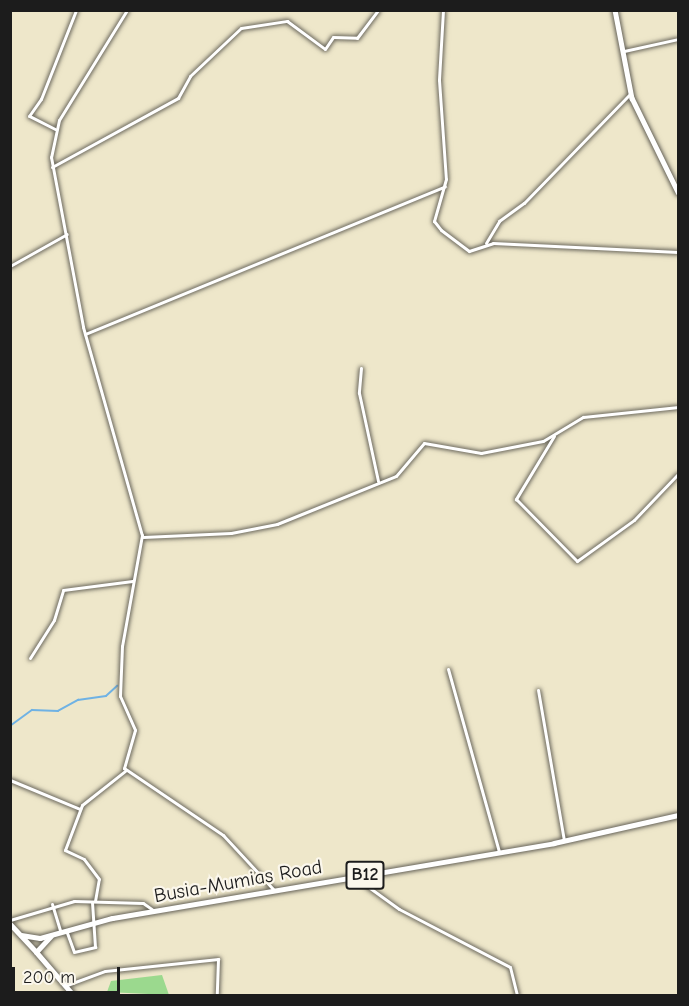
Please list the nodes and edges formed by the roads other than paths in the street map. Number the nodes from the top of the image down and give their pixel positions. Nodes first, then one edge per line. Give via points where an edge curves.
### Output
1 (76, 10) edge
2 (127, 10) edge
3 (378, 10) edge
4 (443, 10) edge
5 (615, 10) edge
6 (678, 39) edge
7 (622, 52) junction
8 (631, 93) junction
9 (55, 129) junction
10 (52, 167) junction
11 (445, 186) junction
12 (678, 192) edge
13 (67, 234) junction
14 (486, 243) junction
15 (678, 252) edge
16 (10, 266) edge
17 (86, 334) junction
18 (361, 368) dead end
19 (678, 407) edge
20 (555, 434) junction
21 (678, 474) edge
22 (378, 482) junction
23 (142, 537) junction
24 (132, 581) junction
25 (30, 658) dead end
26 (448, 669) dead end
27 (538, 690) dead end
28 (125, 771) junction
29 (10, 780) edge
30 (80, 809) junction
31 (678, 814) edge
32 (564, 841) junction
33 (498, 852) junction
34 (354, 876) junction
35 (274, 890) junction
36 (94, 901) junction
37 (52, 904) junction
38 (154, 910) junction
39 (10, 922) edge
40 (93, 922) junction
41 (63, 930) junction
42 (52, 934) junction
43 (21, 935) junction
44 (40, 938) junction
45 (32, 946) junction
46 (36, 952) junction
47 (67, 986) junction
48 (74, 996) edge
49 (217, 996) edge
50 (517, 996) edge

1 - 9 street via 39,103 29,116
2 - 9 street
3 - 10 street via 357,38 333,37 325,49 287,21 241,28 193,72 178,98
4 - 11 street via 439,80
5 - 7 street
6 - 7 street
7 - 8 street
8 - 12 street
8 - 14 street via 524,203 499,221
9 - 10 street
10 - 13 street
11 - 14 street via 436,225 467,250
11 - 17 street
13 - 16 street
13 - 17 street
14 - 15 street
17 - 23 street
18 - 22 street via 359,393
19 - 20 street via 586,417
20 - 21 street via 516,499 577,561 634,520
20 - 22 street via 477,454 424,443 399,474
22 - 23 street via 252,531
23 - 24 street
24 - 25 street via 63,590 54,620
24 - 28 street via 120,688 135,730
26 - 33 street
27 - 32 street
28 - 30 street
28 - 35 street via 223,835
29 - 30 street
30 - 36 street via 65,850 84,859 99,879
31 - 32 main road, Busia-Mumias Road / B12
32 - 33 main road, Busia-Mumias Road / B12
33 - 34 main road, Busia-Mumias Road / B12
34 - 35 main road, Busia-Mumias Road / B12
34 - 50 street via 399,909 510,967
35 - 38 main road, Busia-Mumias Road / B12
36 - 37 street
36 - 38 street via 143,903
36 - 40 street
37 - 39 street
37 - 41 street
38 - 40 main road, Busia-Mumias Road / B12
39 - 43 main road
40 - 41 main road, Busia-Mumias Road / B12
40 - 41 street via 96,942 87,951 72,951
41 - 42 main road, Busia-Mumias Road / B12
42 - 44 main road, Busia-Mumias Road / B12
42 - 46 main road, Busia-Mumias Road / B12
43 - 44 main road, Busia-Mumias Road / B12
43 - 45 main road
44 - 45 main road, Busia-Mumias Road / B12
45 - 46 main road
46 - 47 main road
47 - 48 main road
47 - 49 street via 105,971 218,960

